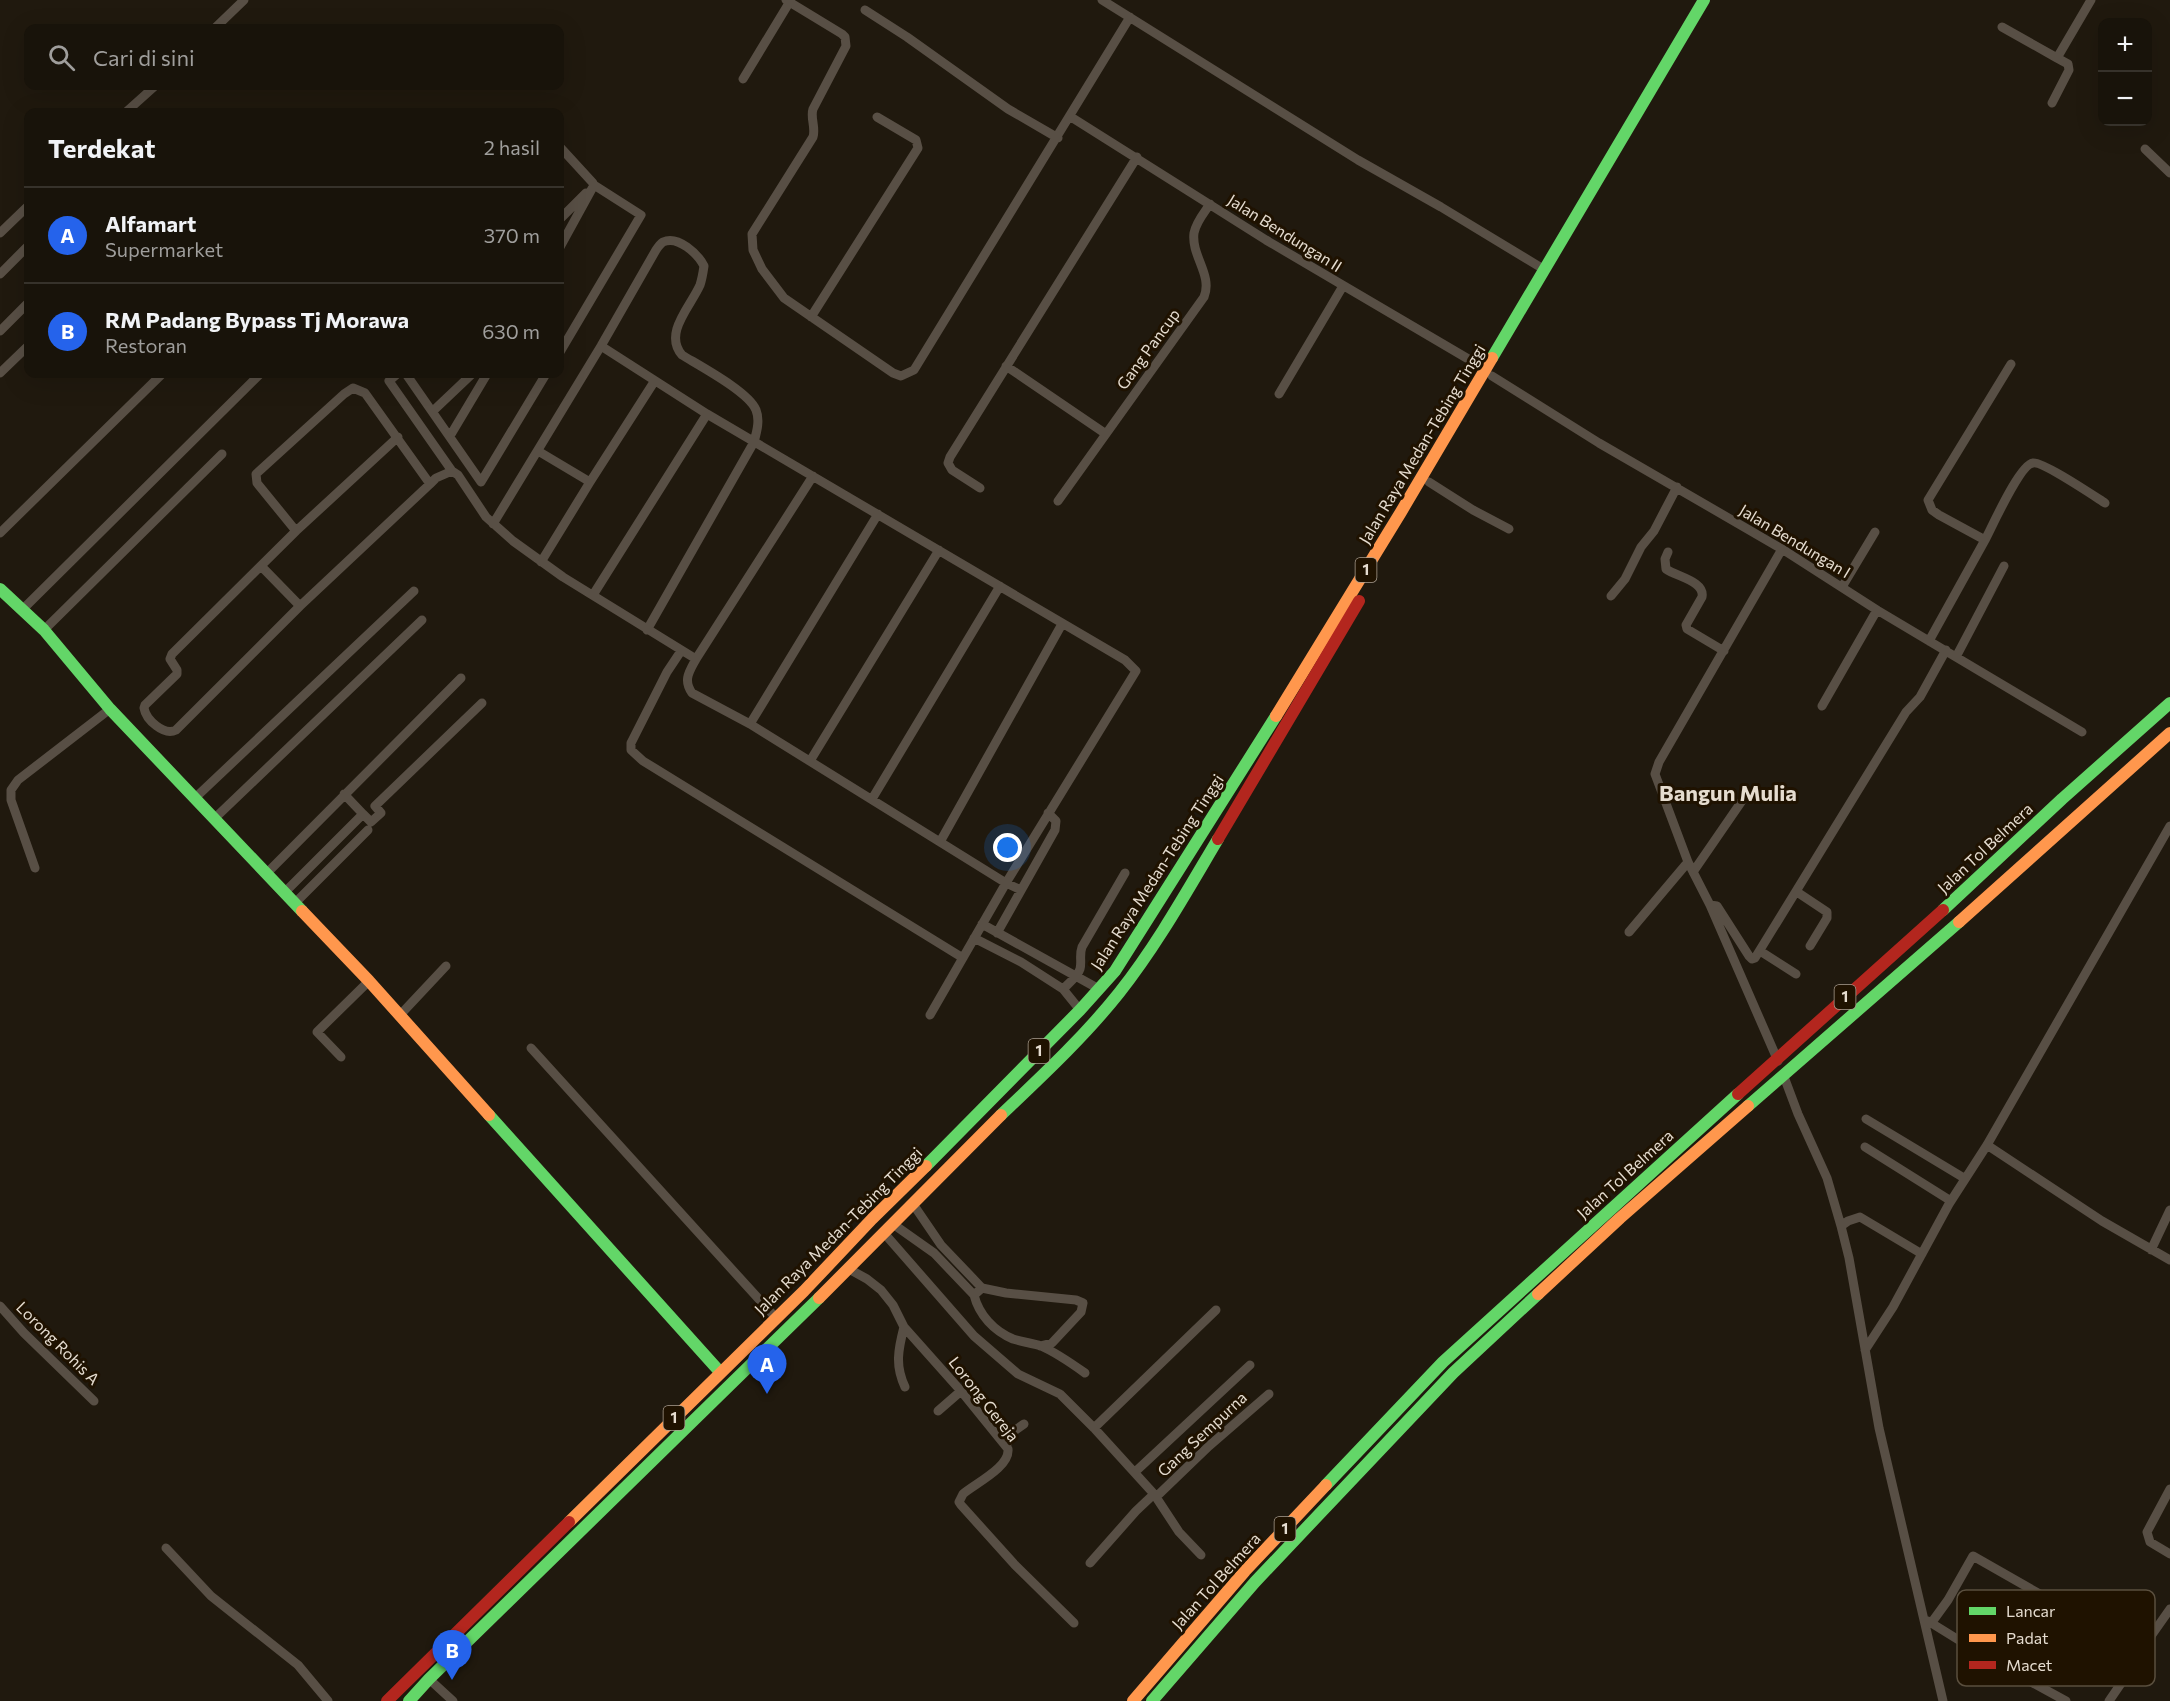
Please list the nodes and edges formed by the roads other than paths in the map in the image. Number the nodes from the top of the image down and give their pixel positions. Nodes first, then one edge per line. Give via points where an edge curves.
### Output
1 (244, 0) edge
2 (1102, 0) edge
3 (1704, 0) edge
4 (1715, 0) edge
5 (2091, 0) edge
6 (787, 1) edge
7 (865, 10) dead end
8 (1130, 17) junction
9 (218, 24) edge
10 (2002, 27) dead end
11 (2057, 58) junction
12 (743, 79) dead end
13 (151, 90) edge
14 (2052, 103) dead end
15 (130, 108) edge
16 (877, 117) dead end
17 (1071, 117) junction
18 (1058, 138) junction
19 (2145, 149) dead end
20 (564, 151) edge
21 (1137, 157) junction
22 (2170, 173) edge
23 (594, 184) junction
24 (1210, 204) junction
25 (24, 210) edge
26 (564, 215) edge
27 (0, 233) edge
28 (564, 240) edge
29 (24, 250) edge
30 (1545, 270) junction
31 (0, 274) edge
32 (1343, 286) junction
33 (24, 307) edge
34 (811, 317) junction
35 (0, 331) edge
36 (564, 345) edge
37 (601, 346) junction
38 (24, 350) edge
39 (2011, 364) dead end
40 (1006, 366) junction
41 (0, 373) edge
42 (1489, 373) junction
43 (158, 378) edge
44 (257, 378) edge
45 (392, 378) edge
46 (409, 378) edge
47 (468, 378) edge
48 (485, 378) edge
49 (544, 378) edge
50 (654, 382) junction
51 (1279, 394) dead end
52 (433, 411) junction
53 (707, 414) junction
54 (1106, 434) junction
55 (450, 436) junction
56 (398, 437) junction
57 (754, 442) junction
58 (538, 451) junction
59 (222, 454) dead end
60 (450, 471) junction
61 (813, 476) junction
62 (433, 481) junction
63 (590, 482) junction
64 (1429, 482) junction
65 (980, 488) dead end
66 (1677, 488) junction
67 (1058, 501) dead end
68 (2105, 503) dead end
69 (878, 514) junction
70 (490, 520) junction
71 (1509, 529) dead end
72 (296, 531) junction
73 (1875, 532) dead end
74 (0, 533) edge
75 (1985, 540) junction
76 (1782, 549) junction
77 (939, 550) junction
78 (1668, 552) dead end
79 (541, 562) junction
80 (261, 566) junction
81 (2004, 566) dead end
82 (1000, 586) junction
83 (1842, 587) junction
84 (0, 589) edge
85 (414, 591) dead end
86 (593, 595) junction
87 (1611, 596) dead end
88 (300, 606) junction
89 (23, 609) junction
90 (1877, 610) junction
91 (422, 620) dead end
92 (1062, 624) junction
93 (44, 630) junction
94 (647, 630) junction
95 (1929, 641) junction
96 (1946, 650) junction
97 (681, 651) junction
98 (1724, 651) junction
99 (1956, 657) junction
100 (696, 659) junction
101 (460, 678) dead end
102 (482, 703) dead end
103 (2170, 703) edge
104 (1822, 706) dead end
105 (110, 709) junction
106 (750, 724) junction
107 (2082, 732) dead end
108 (2170, 733) edge
109 (810, 761) junction
110 (344, 794) junction
111 (1746, 795) dead end
112 (195, 798) junction
113 (872, 799) junction
114 (1048, 813) junction
115 (363, 814) junction
116 (215, 818) junction
117 (2170, 826) edge
118 (369, 830) dead end
119 (940, 842) junction
120 (1688, 862) junction
121 (35, 868) dead end
122 (1693, 872) junction
123 (1125, 873) dead end
124 (266, 874) junction
125 (1006, 882) junction
126 (1021, 890) junction
127 (1797, 892) junction
128 (284, 893) junction
129 (295, 903) junction
130 (1710, 905) junction
131 (982, 924) junction
132 (1629, 932) dead end
133 (997, 933) junction
134 (974, 938) junction
135 (1810, 946) dead end
136 (1760, 951) junction
137 (963, 958) junction
138 (446, 966) dead end
139 (1796, 974) dead end
140 (1075, 977) junction
141 (369, 981) junction
142 (1099, 988) junction
143 (1063, 989) junction
144 (1080, 1010) junction
145 (400, 1015) junction
146 (930, 1015) dead end
147 (531, 1048) dead end
148 (341, 1058) dead end
149 (1866, 1119) dead end
150 (1987, 1145) junction
151 (1865, 1147) dead end
152 (941, 1150) junction
153 (952, 1163) junction
154 (1964, 1178) junction
155 (1951, 1201) junction
156 (913, 1204) junction
157 (2170, 1209) edge
158 (893, 1224) junction
159 (1841, 1226) junction
160 (884, 1233) junction
161 (941, 1245) junction
162 (2151, 1250) junction
163 (934, 1253) junction
164 (1922, 1254) junction
165 (2170, 1260) edge
166 (849, 1269) junction
167 (981, 1288) junction
168 (974, 1295) junction
169 (0, 1306) edge
170 (1216, 1310) dead end
171 (776, 1318) junction
172 (904, 1327) junction
173 (1040, 1346) junction
174 (1865, 1350) junction
175 (1250, 1365) dead end
176 (720, 1372) junction
177 (1085, 1373) dead end
178 (905, 1387) dead end
179 (961, 1391) junction
180 (1269, 1394) dead end
181 (94, 1401) dead end
182 (938, 1411) dead end
183 (1024, 1424) dead end
184 (1094, 1428) junction
185 (1006, 1446) junction
186 (1135, 1472) junction
187 (2170, 1489) edge
188 (1155, 1496) junction
189 (166, 1548) dead end
190 (2170, 1554) edge
191 (1201, 1555) dead end
192 (1090, 1563) dead end
193 (2033, 1590) edge
194 (2170, 1609) edge
195 (1928, 1621) junction
196 (1074, 1623) dead end
197 (2155, 1630) edge
198 (1957, 1639) edge
199 (429, 1679) junction
200 (2039, 1686) edge
201 (2119, 1686) edge
202 (328, 1701) edge
203 (387, 1701) edge
204 (409, 1701) edge
205 (453, 1701) edge
206 (1133, 1701) edge
207 (1152, 1701) edge
208 (1943, 1701) edge
209 (2066, 1701) edge
210 (2109, 1701) edge

1 - 9 street
2 - 8 street
3 - 30 main road, Jalan Raya Medan-Tebing Tinggi / 1
4 - 42 main road, Jalan Raya Medan-Tebing Tinggi / 1
5 - 11 street
6 - 12 street
6 - 34 street via 842,34 846,46 811,114 813,137 751,240 777,291
7 - 18 street via 1008,109
8 - 17 street
8 - 30 street via 1358,160
10 - 11 street
11 - 14 street via 2068,64 2069,70
13 - 15 street
16 - 34 street via 916,140 918,148
17 - 18 street
17 - 21 street, Jalan Bendungan II
18 - 34 street via 910,373 892,373
19 - 22 street
20 - 23 street
21 - 24 street, Jalan Bendungan II
21 - 40 street
23 - 26 street
23 - 28 street
23 - 36 street via 641,215
24 - 32 street, Jalan Bendungan II
24 - 54 street, Gang Pancup via 1194,232 1197,258 1207,285 1204,297
25 - 27 street
29 - 31 street
30 - 42 main road, Jalan Raya Medan-Tebing Tinggi / 1
32 - 42 street, Jalan Bendungan II
32 - 51 street
33 - 35 street
37 - 50 street
37 - 57 street via 656,250 663,242 681,243 704,266 699,286 683,314 675,345 682,355 752,402 758,422
37 - 58 street
38 - 41 street
39 - 75 street via 1928,500 1939,515
40 - 54 street
40 - 65 street via 948,463 952,470
42 - 64 main road, Jalan Raya Medan-Tebing Tinggi / 1
42 - 66 street, Jalan Bendungan I
42 - 142 main road, Jalan Raya Medan-Tebing Tinggi / 1 via 1130,949
43 - 74 street
44 - 89 street
45 - 60 street via 389,381
46 - 52 street
47 - 52 street
48 - 55 street
49 - 55 street via 481,482
50 - 53 street
50 - 63 street
52 - 55 street
53 - 57 street
53 - 86 street
54 - 67 street, Gang Pancup
56 - 62 street
56 - 72 street
56 - 72 street via 365,393 353,388 259,470 256,483
57 - 61 street
57 - 94 street
58 - 63 street
58 - 70 street
59 - 93 street
60 - 62 street
60 - 70 street via 458,475
61 - 69 street
61 - 100 street
62 - 88 street
63 - 79 street
64 - 71 street
64 - 153 main road, Jalan Raya Medan-Tebing Tinggi / 1 via 1257,778 1137,968 1089,1029
66 - 76 street, Jalan Bendungan I
66 - 87 street via 1625,579
68 - 75 street via 2031,463 2021,472
69 - 77 street
69 - 106 street
70 - 79 street
72 - 80 street
73 - 83 street
75 - 95 street
76 - 83 street, Jalan Bendungan I
76 - 98 street
77 - 82 street
77 - 109 street
78 - 98 street via 1666,569 1703,592 1687,629
79 - 86 street
80 - 88 street
80 - 88 street via 172,654 170,659 177,674 145,705 145,714 165,732 176,730
81 - 99 street
82 - 92 street
82 - 113 street
83 - 90 street, Jalan Bendungan I
84 - 89 main road
85 - 112 street
86 - 94 street
89 - 93 main road
90 - 95 street, Jalan Bendungan I
90 - 104 street
91 - 116 street
92 - 114 street via 1125,660 1136,671
92 - 119 street
93 - 105 main road
94 - 97 street
95 - 96 street, Jalan Bendungan I
96 - 99 street, Jalan Bendungan I
96 - 127 street
97 - 100 street
97 - 137 street via 631,742 631,750
98 - 120 street via 1656,770 1656,781
99 - 107 street, Jalan Bendungan I
100 - 106 street via 686,678 692,693
101 - 110 street
102 - 115 street via 375,806 381,813 371,822
103 - 206 main road, Jalan Tol Belmera / 1 via 1443,1362 1253,1562
105 - 112 main road
105 - 121 street via 13,786 11,800
106 - 109 street
108 - 207 main road, Jalan Tol Belmera / 1 via 1620,1218 1454,1373 1263,1574
109 - 113 street
110 - 115 street
110 - 124 street
111 - 122 street
112 - 116 main road
113 - 119 street
114 - 125 street
114 - 126 street via 1056,821 1055,831
115 - 128 street
116 - 124 main road
117 - 150 street
118 - 129 street
119 - 125 street
120 - 122 street
120 - 132 street
122 - 130 street
123 - 140 street via 1082,947 1081,966
124 - 128 main road
125 - 126 street
125 - 131 street
126 - 133 street
127 - 135 street via 1827,912
127 - 136 street
128 - 129 main road
129 - 141 main road
130 - 136 street via 1722,912 1751,958
130 - 159 street via 1827,1178
131 - 133 street
131 - 134 street
133 - 140 street
134 - 137 street
134 - 143 street
136 - 139 street
137 - 146 street
138 - 145 street
140 - 142 street
140 - 143 street
141 - 145 main road
141 - 148 street via 317,1032
142 - 144 main road, Jalan Raya Medan-Tebing Tinggi / 1
143 - 144 street
144 - 152 main road, Jalan Raya Medan-Tebing Tinggi / 1
145 - 176 main road
147 - 171 street
149 - 154 street
150 - 154 street
150 - 162 street
151 - 155 street
152 - 153 main road
152 - 171 main road, Jalan Raya Medan-Tebing Tinggi / 1
153 - 156 main road, Jalan Raya Medan-Tebing Tinggi / 1
154 - 155 street
155 - 164 street
156 - 158 main road, Jalan Raya Medan-Tebing Tinggi / 1
156 - 161 street
157 - 162 street
158 - 160 main road, Jalan Raya Medan-Tebing Tinggi / 1
158 - 163 street
159 - 164 street via 1860,1217
159 - 174 street
160 - 166 main road, Jalan Raya Medan-Tebing Tinggi / 1
160 - 184 street via 974,1336 1018,1374 1060,1394
161 - 163 street
161 - 167 street
162 - 165 street
163 - 168 street
164 - 174 street
166 - 172 street, Lorong Gereja via 881,1290
166 - 199 main road, Jalan Raya Medan-Tebing Tinggi / 1
167 - 168 street
167 - 173 street via 1083,1303 1081,1312 1052,1343
168 - 173 street via 978,1310 992,1325 1012,1338
169 - 181 street, Lorong Rohis A
170 - 184 street
171 - 176 main road, Jalan Raya Medan-Tebing Tinggi / 1
172 - 178 street via 899,1373
172 - 179 street, Lorong Gereja
173 - 177 street
174 - 195 street via 1879,1428
175 - 186 street
176 - 203 main road, Jalan Raya Medan-Tebing Tinggi / 1
179 - 182 street
179 - 185 street, Lorong Gereja
180 - 188 street, Gang Sempurna
183 - 185 street via 1014,1431
184 - 186 street
185 - 196 street, Lorong Gereja via 1009,1454 1005,1462 963,1494 961,1505
186 - 188 street
187 - 190 street via 2147,1532 2150,1542
188 - 191 street via 1179,1532
188 - 192 street, Gang Sempurna via 1136,1511
189 - 202 street via 211,1596 298,1665
193 - 195 street via 1973,1556 1948,1600
194 - 197 street
195 - 198 street
195 - 208 street
199 - 204 main road, Jalan Raya Medan-Tebing Tinggi / 1
199 - 205 street
200 - 209 street
201 - 210 street

